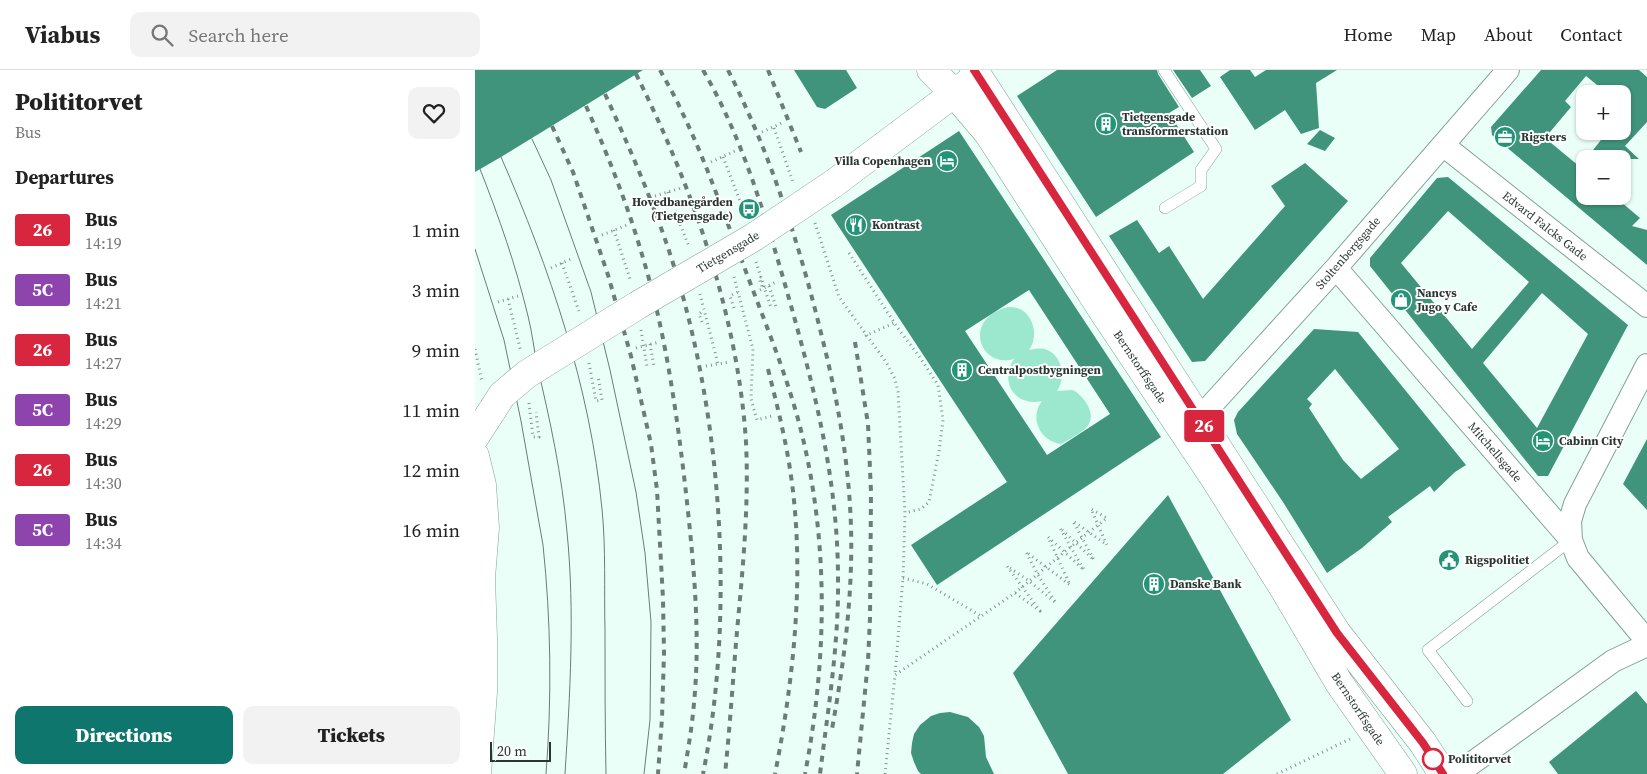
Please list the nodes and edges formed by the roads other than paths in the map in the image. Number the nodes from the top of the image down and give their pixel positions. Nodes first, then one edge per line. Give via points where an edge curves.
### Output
1 (931, 70) edge
2 (1164, 70) edge
3 (1508, 70) edge
4 (980, 72) edge
5 (954, 93) junction
6 (1443, 145) junction
7 (1165, 208) dead end
8 (1336, 268) junction
9 (1647, 306) edge
10 (1647, 365) edge
11 (1190, 423) junction
12 (475, 437) edge
13 (475, 456) edge
14 (1571, 540) junction
15 (478, 567) edge
16 (1647, 641) edge
17 (1647, 645) edge
18 (1467, 701) dead end
19 (477, 774) edge
20 (1403, 774) edge
21 (1443, 774) edge
22 (1457, 774) edge

1 - 5 street, Bernstorffsgade
2 - 7 lane via 1216,149 1201,170 1201,186
3 - 6 street, Stoltenbergsgade
4 - 5 street, Tietgensgade
4 - 11 street, Bernstorffsgade
5 - 11 street, Bernstorffsgade via 988,133 1105,316
5 - 12 street, Tietgensgade, bridge via 833,184 754,237 527,374 502,395
6 - 8 street, Stoltenbergsgade
6 - 9 street, Edvard Falcks Gade
8 - 11 street, Stoltenbergsgade
8 - 14 street, Mitchellsgade
10 - 14 street via 1575,504 1570,522
11 - 20 street, Bernstorffsgade via 1339,683
11 - 21 street, Bernstorffsgade via 1337,633 1423,743
13 - 15 street via 482,485 485,528
14 - 16 street, Mitchellsgade via 1578,558
14 - 18 lane via 1428,650
15 - 19 street via 483,692
17 - 22 street via 1613,661

